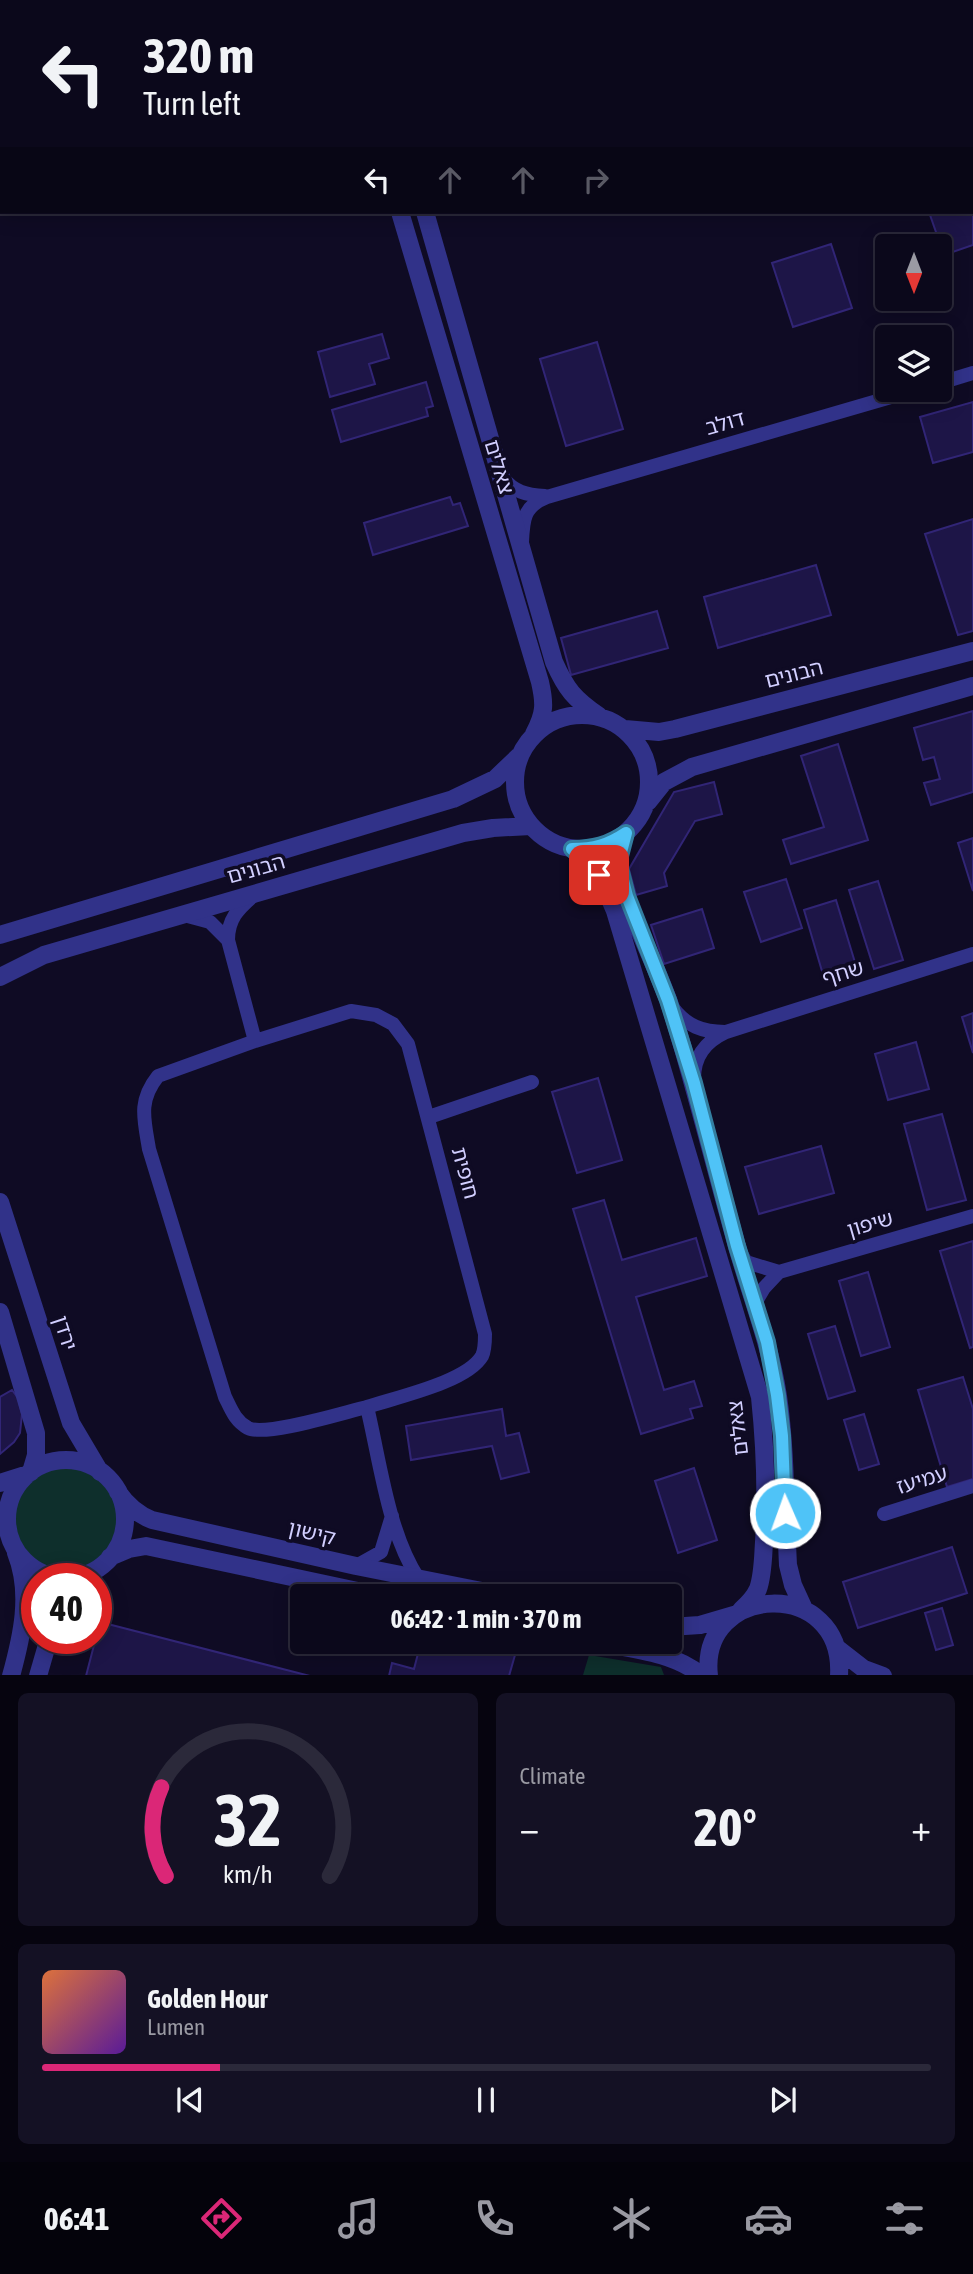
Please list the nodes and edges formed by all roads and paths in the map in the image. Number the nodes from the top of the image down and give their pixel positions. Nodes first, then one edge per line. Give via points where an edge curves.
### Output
1 (401, 214) edge
2 (427, 215) edge
3 (973, 373) edge
4 (952, 379) edge
5 (875, 402) edge
6 (502, 477) junction
7 (547, 496) junction
8 (522, 547) junction
9 (973, 651) edge
10 (973, 686) edge
11 (599, 716) junction
12 (625, 729) junction
13 (534, 734) junction
14 (519, 756) junction
15 (646, 805) junction
16 (531, 826) junction
17 (626, 833) junction
18 (572, 849) junction
19 (258, 892) junction
20 (184, 915) junction
21 (0, 935) edge
22 (228, 940) junction
23 (973, 954) edge
24 (0, 976) edge
25 (668, 1000) junction
26 (726, 1032) junction
27 (255, 1041) junction
28 (532, 1082) dead end
29 (694, 1083) junction
30 (429, 1117) junction
31 (0, 1202) edge
32 (973, 1216) edge
33 (737, 1246) junction
34 (779, 1272) junction
35 (0, 1312) edge
36 (767, 1342) junction
37 (368, 1406) junction
38 (100, 1472) junction
39 (29, 1473) junction
40 (0, 1483) edge
41 (973, 1486) edge
42 (118, 1492) junction
43 (884, 1514) dead end
44 (392, 1516) junction
45 (8, 1537) edge
46 (110, 1558) junction
47 (28, 1563) edge
48 (104, 1563) edge
49 (356, 1566) junction
50 (418, 1578) junction
51 (325, 1584) edge
52 (448, 1584) edge
53 (804, 1609) junction
54 (738, 1613) junction
55 (682, 1626) edge
56 (837, 1648) junction
57 (44, 1654) edge
58 (648, 1654) edge
59 (11, 1675) edge
60 (38, 1675) edge
61 (702, 1675) edge
62 (709, 1675) edge
63 (839, 1675) edge
64 (883, 1675) edge

1 - 13 street, צאלים via 540,682 544,708
2 - 6 street, צאלים
3 - 4 street
5 - 7 street, דולב
6 - 7 street, דולב via 520,492
6 - 8 street, צאלים
7 - 8 street, דולב via 529,508
8 - 11 street, צאלים via 554,662 577,702
9 - 12 street, הבונים via 675,729
10 - 15 street via 692,767 664,782
11 - 12 street
11 - 13 street via 564,717
12 - 15 street via 636,741 649,772
13 - 14 street
14 - 16 street via 515,793
14 - 21 street, הבונים via 495,779 453,799
15 - 17 street
16 - 18 street via 550,841
16 - 19 street, הבונים via 463,833
17 - 18 street via 610,844
17 - 25 street, צאלים via 620,868 627,896
18 - 54 street, צאלים via 599,875 615,911 760,1397 766,1503 762,1570 752,1600
19 - 20 street, הבונים
19 - 22 street via 234,915
20 - 22 street via 210,922
20 - 24 street, הבונים via 44,955
22 - 27 street
23 - 26 street, שחף
25 - 26 street, שחף via 691,1026
25 - 29 street, צאלים
26 - 29 street, שחף via 708,1042 700,1053 694,1065
27 - 30 street, חופית via 351,1011 376,1015 393,1024 408,1044
27 - 37 street, חופית via 158,1076 148,1089 143,1113 149,1149 225,1397 235,1417 249,1429 266,1431
28 - 30 street
29 - 33 street, צאלים
30 - 37 street, חופית via 485,1334 483,1354 470,1370 450,1380
31 - 38 street, ירדן via 71,1423
32 - 34 street, שיפון
33 - 34 street via 746,1262
33 - 36 street, צאלים
34 - 36 street via 755,1303
35 - 39 street via 36,1433 36,1455
36 - 53 street, צאלים via 782,1436 788,1564
37 - 44 street
38 - 39 street via 66,1461
38 - 42 street
39 - 40 street
39 - 45 street via 9,1503
41 - 43 street, עמיעז
42 - 46 street via 124,1526
42 - 49 street, קישון via 152,1520
44 - 49 street via 381,1552
44 - 50 street via 406,1559
45 - 47 street
45 - 59 street via 21,1568 24,1608
46 - 48 street
46 - 51 street via 146,1546
49 - 50 street, קישון
50 - 52 street, קישון
53 - 54 street via 783,1602 761,1603
53 - 56 street via 824,1625
54 - 55 street
54 - 62 street, צאלים via 714,1640
56 - 63 street
56 - 64 street via 864,1669
57 - 60 street
58 - 61 street via 674,1660

